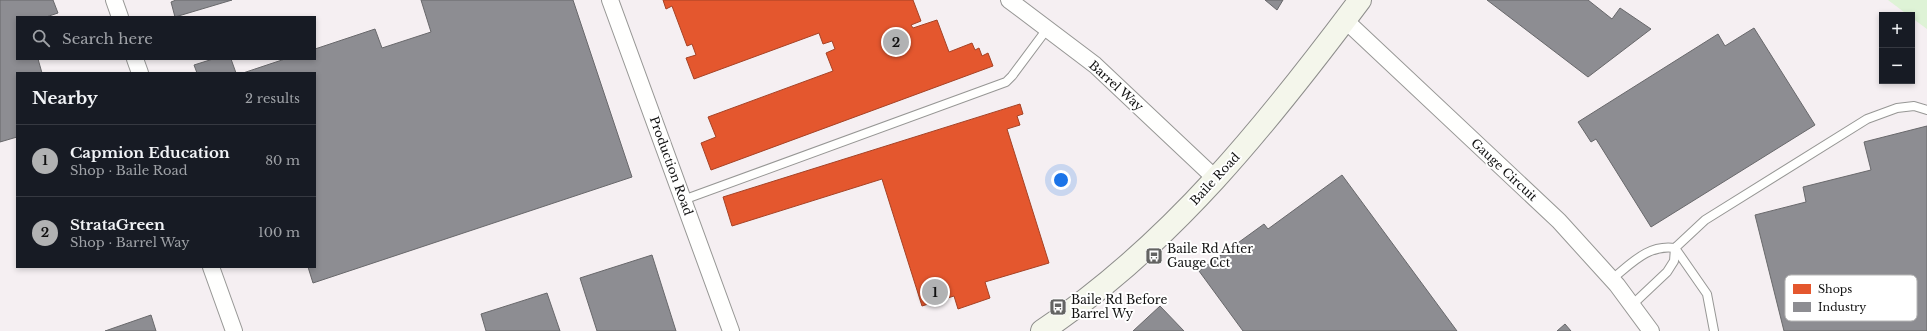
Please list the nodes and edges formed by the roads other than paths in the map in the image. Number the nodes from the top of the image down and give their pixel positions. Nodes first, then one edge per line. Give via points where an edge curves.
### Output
1 (114, 0) edge
2 (610, 0) edge
3 (1009, 0) edge
4 (1360, 0) edge
5 (120, 16) edge
6 (1345, 20) junction
7 (1048, 29) junction
8 (135, 60) edge
9 (140, 72) edge
10 (1927, 110) edge
11 (1216, 179) junction
12 (683, 200) junction
13 (1675, 248) junction
14 (211, 268) edge
15 (1612, 279) junction
16 (1632, 305) junction
17 (234, 331) edge
18 (731, 331) edge
19 (1042, 331) edge
20 (1651, 331) edge
21 (1714, 331) edge

1 - 5 street
2 - 12 street, Production Road
3 - 7 street, Barrel Way
4 - 6 street, Baile Road
6 - 11 street, Baile Road via 1252,139
6 - 15 street, Gauge Circuit via 1560,221
7 - 11 street, Barrel Way via 1095,65
7 - 12 lane via 1006,82
8 - 9 street
10 - 13 lane via 1914,106 1897,108 1867,119 1705,220
11 - 19 street, Baile Road via 1163,233 1111,280
12 - 18 street, Production Road
13 - 15 lane via 1663,246 1649,251
13 - 16 lane via 1674,261 1667,272
13 - 21 lane via 1707,294
14 - 17 street
15 - 16 street, Gauge Circuit
16 - 20 street, Gauge Circuit

